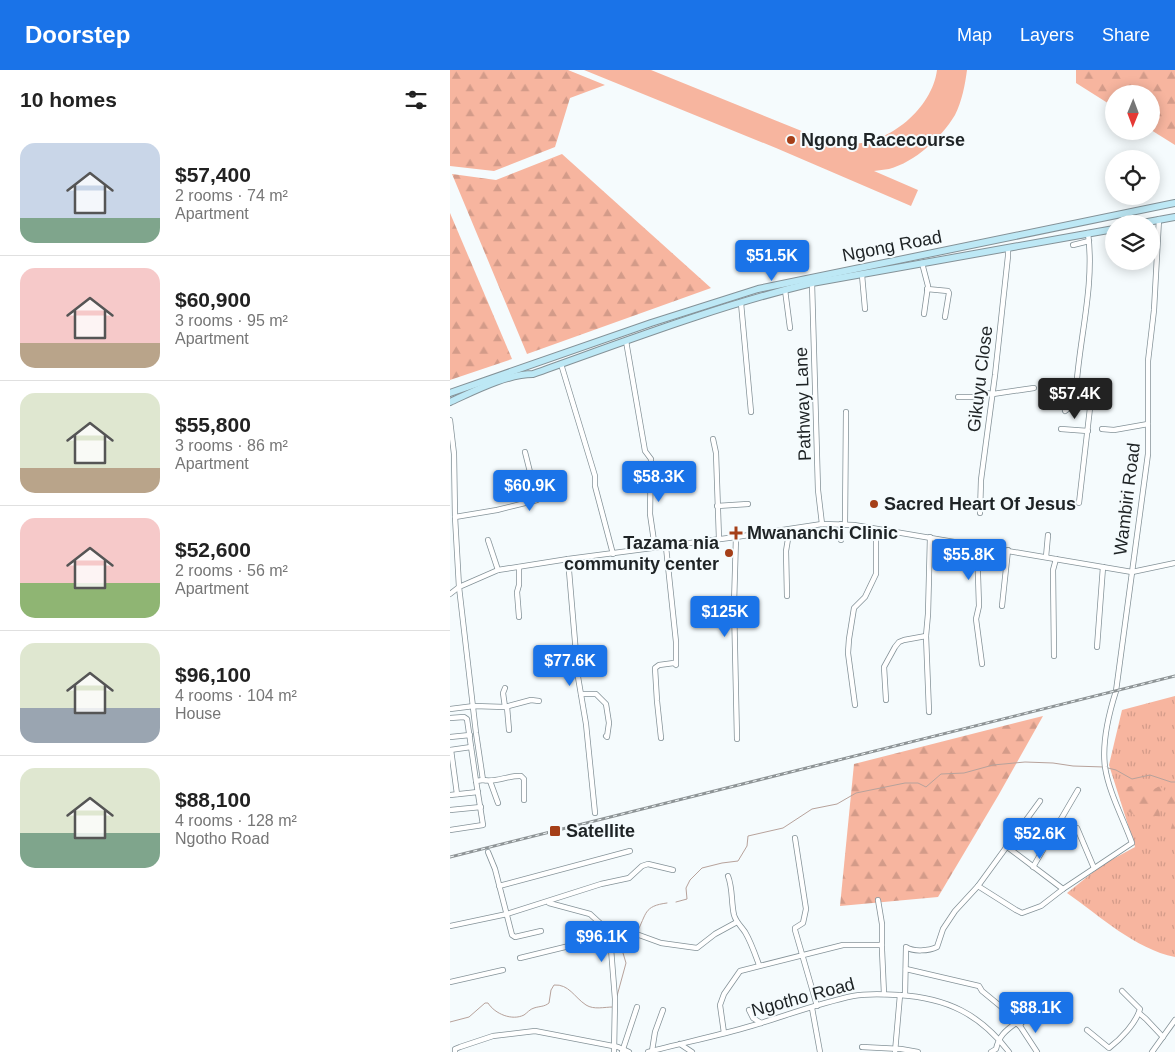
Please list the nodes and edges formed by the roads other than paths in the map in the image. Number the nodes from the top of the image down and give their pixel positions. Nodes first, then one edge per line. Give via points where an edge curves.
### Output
1 (1175, 203) edge
2 (1156, 208) junction
3 (1158, 215) edge
4 (1175, 217) edge
5 (1160, 219) edge
6 (1105, 230) edge
7 (1088, 233) junction
8 (1089, 241) junction
9 (1073, 245) dead end
10 (1008, 248) junction
11 (922, 263) junction
12 (1156, 270) edge
13 (862, 275) junction
14 (812, 284) junction
15 (928, 289) junction
16 (785, 290) junction
17 (741, 302) junction
18 (865, 309) dead end
19 (924, 314) dead end
20 (946, 317) dead end
21 (790, 328) dead end
22 (626, 341) junction
23 (561, 364) junction
24 (1034, 388) dead end
25 (1076, 391) junction
26 (450, 393) edge
27 (993, 394) junction
28 (958, 397) dead end
29 (450, 402) edge
30 (1065, 411) dead end
31 (750, 412) dead end
32 (846, 412) dead end
33 (450, 420) edge
34 (1148, 424) junction
35 (1061, 429) dead end
36 (1102, 430) dead end
37 (1088, 431) junction
38 (714, 439) dead end
39 (526, 452) dead end
40 (1079, 503) dead end
41 (748, 504) dead end
42 (717, 506) junction
43 (980, 513) dead end
44 (455, 516) junction
45 (822, 524) junction
46 (843, 524) junction
47 (876, 529) junction
48 (788, 530) junction
49 (1048, 535) dead end
50 (736, 537) junction
51 (930, 537) junction
52 (719, 539) junction
53 (488, 540) dead end
54 (841, 540) dead end
55 (977, 545) junction
56 (666, 547) junction
57 (655, 548) junction
58 (1008, 550) junction
59 (613, 554) junction
60 (1046, 557) junction
61 (568, 559) junction
62 (1056, 559) junction
63 (1175, 563) edge
64 (519, 567) junction
65 (1103, 567) junction
66 (498, 570) junction
67 (1132, 572) junction
68 (460, 587) junction
69 (450, 594) edge
70 (787, 596) dead end
71 (1002, 606) dead end
72 (520, 617) dead end
73 (926, 636) junction
74 (1097, 647) dead end
75 (1054, 656) dead end
76 (982, 664) dead end
77 (505, 688) dead end
78 (581, 694) junction
79 (886, 700) dead end
80 (539, 701) dead end
81 (855, 704) dead end
82 (474, 706) junction
83 (506, 707) junction
84 (450, 709) edge
85 (929, 712) dead end
86 (450, 718) edge
87 (509, 730) dead end
88 (470, 735) junction
89 (606, 736) dead end
90 (450, 737) edge
91 (661, 738) dead end
92 (737, 739) dead end
93 (471, 747) junction
94 (450, 750) edge
95 (484, 780) junction
96 (476, 781) junction
97 (490, 781) junction
98 (1078, 790) dead end
99 (478, 792) junction
100 (457, 794) junction
101 (450, 795) edge
102 (524, 800) dead end
103 (1040, 801) dead end
104 (498, 803) dead end
105 (481, 807) junction
106 (450, 810) edge
107 (594, 813) dead end
108 (1077, 828) dead end
109 (450, 830) edge
110 (795, 838) dead end
111 (1006, 846) junction
112 (630, 851) dead end
113 (488, 852) dead end
114 (1033, 867) junction
115 (1094, 868) junction
116 (673, 870) dead end
117 (728, 876) dead end
118 (499, 886) junction
119 (978, 886) junction
120 (1063, 889) junction
121 (878, 900) dead end
122 (547, 902) junction
123 (507, 914) junction
124 (737, 922) junction
125 (450, 926) edge
126 (541, 931) dead end
127 (609, 934) junction
128 (882, 944) junction
129 (804, 955) junction
130 (520, 958) dead end
131 (759, 965) junction
132 (503, 970) dead end
133 (906, 970) junction
134 (450, 982) edge
135 (1122, 991) dead end
136 (884, 994) junction
137 (903, 995) junction
138 (1050, 1003) dead end
139 (637, 1007) dead end
140 (815, 1007) junction
141 (663, 1010) dead end
142 (749, 1010) dead end
143 (1139, 1013) junction
144 (1175, 1020) edge
145 (760, 1023) junction
146 (1020, 1024) junction
147 (1087, 1030) dead end
148 (724, 1033) junction
149 (1163, 1037) junction
150 (998, 1038) junction
151 (680, 1044) junction
152 (862, 1047) dead end
153 (454, 1050) edge
154 (614, 1050) edge
155 (622, 1050) edge
156 (1108, 1050) edge
157 (895, 1051) edge
158 (629, 1052) edge
159 (650, 1052) edge
160 (692, 1052) edge
161 (820, 1052) edge
162 (918, 1052) edge
163 (991, 1052) edge
164 (1009, 1052) edge
165 (1037, 1052) edge
166 (1152, 1052) edge

1 - 2 main road, Ngong Road
2 - 3 main road
2 - 26 main road, Ngong Road via 758,288
4 - 5 main road
6 - 7 main road, Ngong Road
7 - 8 street
7 - 10 main road, Ngong Road
8 - 9 street
8 - 25 street via 1088,285
10 - 11 main road, Ngong Road
10 - 27 street, Gikuyu Close
11 - 13 main road, Ngong Road
11 - 15 street
12 - 34 street, Wambiri Road via 1148,361
13 - 14 main road, Ngong Road
13 - 18 street
14 - 16 main road, Ngong Road
14 - 45 street, Pathway Lane via 818,490
15 - 19 street
15 - 20 street via 948,291
16 - 17 main road, Ngong Road
16 - 21 street
17 - 22 main road, Ngong Road
17 - 31 street
22 - 23 main road, Ngong Road
22 - 57 street via 645,451 651,459 650,514
23 - 29 main road, Ngong Road via 534,374 522,374
23 - 59 street via 595,476
24 - 27 street
25 - 30 street
25 - 37 street via 1090,404
27 - 28 street
27 - 43 street, Gikuyu Close via 981,480
32 - 46 street
33 - 44 street
34 - 36 street
34 - 67 street, Wambiri Road via 1148,454
35 - 37 street
37 - 40 street
38 - 42 street
39 - 44 street via 537,500
41 - 42 street
42 - 52 street
44 - 68 street
45 - 46 street
45 - 48 street
46 - 47 street
46 - 54 street
47 - 51 street
47 - 81 street via 876,574 865,598 854,608 848,645
48 - 50 street
48 - 70 street
49 - 60 street
50 - 52 street
50 - 92 street
51 - 55 street
51 - 73 street
52 - 56 street
53 - 66 street
55 - 58 street
55 - 76 street via 979,606 976,619
56 - 57 street
56 - 91 street via 676,665 655,668
57 - 59 street
58 - 60 street
58 - 71 street
59 - 61 street
60 - 62 street
61 - 64 street
61 - 78 street
62 - 65 street
62 - 75 street via 1053,570
63 - 67 street
64 - 66 street
64 - 72 street
65 - 67 street
65 - 74 street
66 - 68 street
67 - 115 street, Wambiri Road via 1105,762 1109,783 1132,843
68 - 69 street
68 - 82 street
73 - 79 street via 904,640 895,647 884,667
73 - 85 street
77 - 83 street
78 - 89 street via 596,694 606,704 609,723
78 - 107 street
80 - 83 street via 530,700
82 - 83 street
82 - 84 street
82 - 95 street
83 - 87 street
86 - 88 street via 467,719
88 - 90 street
88 - 93 street
93 - 94 street
93 - 96 street
94 - 100 street
95 - 96 street
95 - 97 street
96 - 99 street
97 - 102 street via 521,776 524,779
97 - 104 street
98 - 114 street
99 - 100 street
99 - 105 street
100 - 101 street
103 - 111 street
105 - 106 street
105 - 109 street via 482,826
108 - 115 street
110 - 129 street via 806,909 803,923 795,930
111 - 114 street
111 - 119 street
112 - 118 street
113 - 118 street
114 - 120 street
115 - 120 street
116 - 122 street via 648,864 629,878
117 - 124 street
118 - 123 street
119 - 120 street via 1022,912 1041,906
119 - 133 street via 955,911 943,929 937,947 932,950 906,947
121 - 128 street
122 - 123 street
122 - 127 street via 590,914
123 - 125 street
123 - 126 street via 515,937
124 - 127 street via 697,948 661,943 639,935
124 - 131 street
127 - 130 street
127 - 154 street via 615,999
128 - 129 street via 843,945
128 - 136 street
129 - 131 street
129 - 140 street
131 - 148 street via 740,971 724,994 720,1006
132 - 134 street
133 - 137 street
133 - 146 street via 979,986
135 - 143 street via 1140,1008
136 - 137 street, Ngotho Road
136 - 140 street, Ngotho Road via 853,996
137 - 150 street, Ngotho Road via 955,1006
137 - 157 street
138 - 146 street
139 - 155 street
140 - 145 street, Ngotho Road
140 - 161 street
141 - 159 street
142 - 145 street
143 - 149 street
143 - 156 street
144 - 149 street
145 - 148 street, Ngotho Road
146 - 150 street via 1016,1023
146 - 165 street
147 - 156 street
148 - 151 street, Ngotho Road
149 - 166 street
150 - 163 street via 996,1049
150 - 164 street, Ngotho Road
151 - 159 street, Ngotho Road
151 - 160 street
152 - 157 street
153 - 154 street via 493,1036 534,1031
154 - 155 street
155 - 158 street
157 - 162 street

